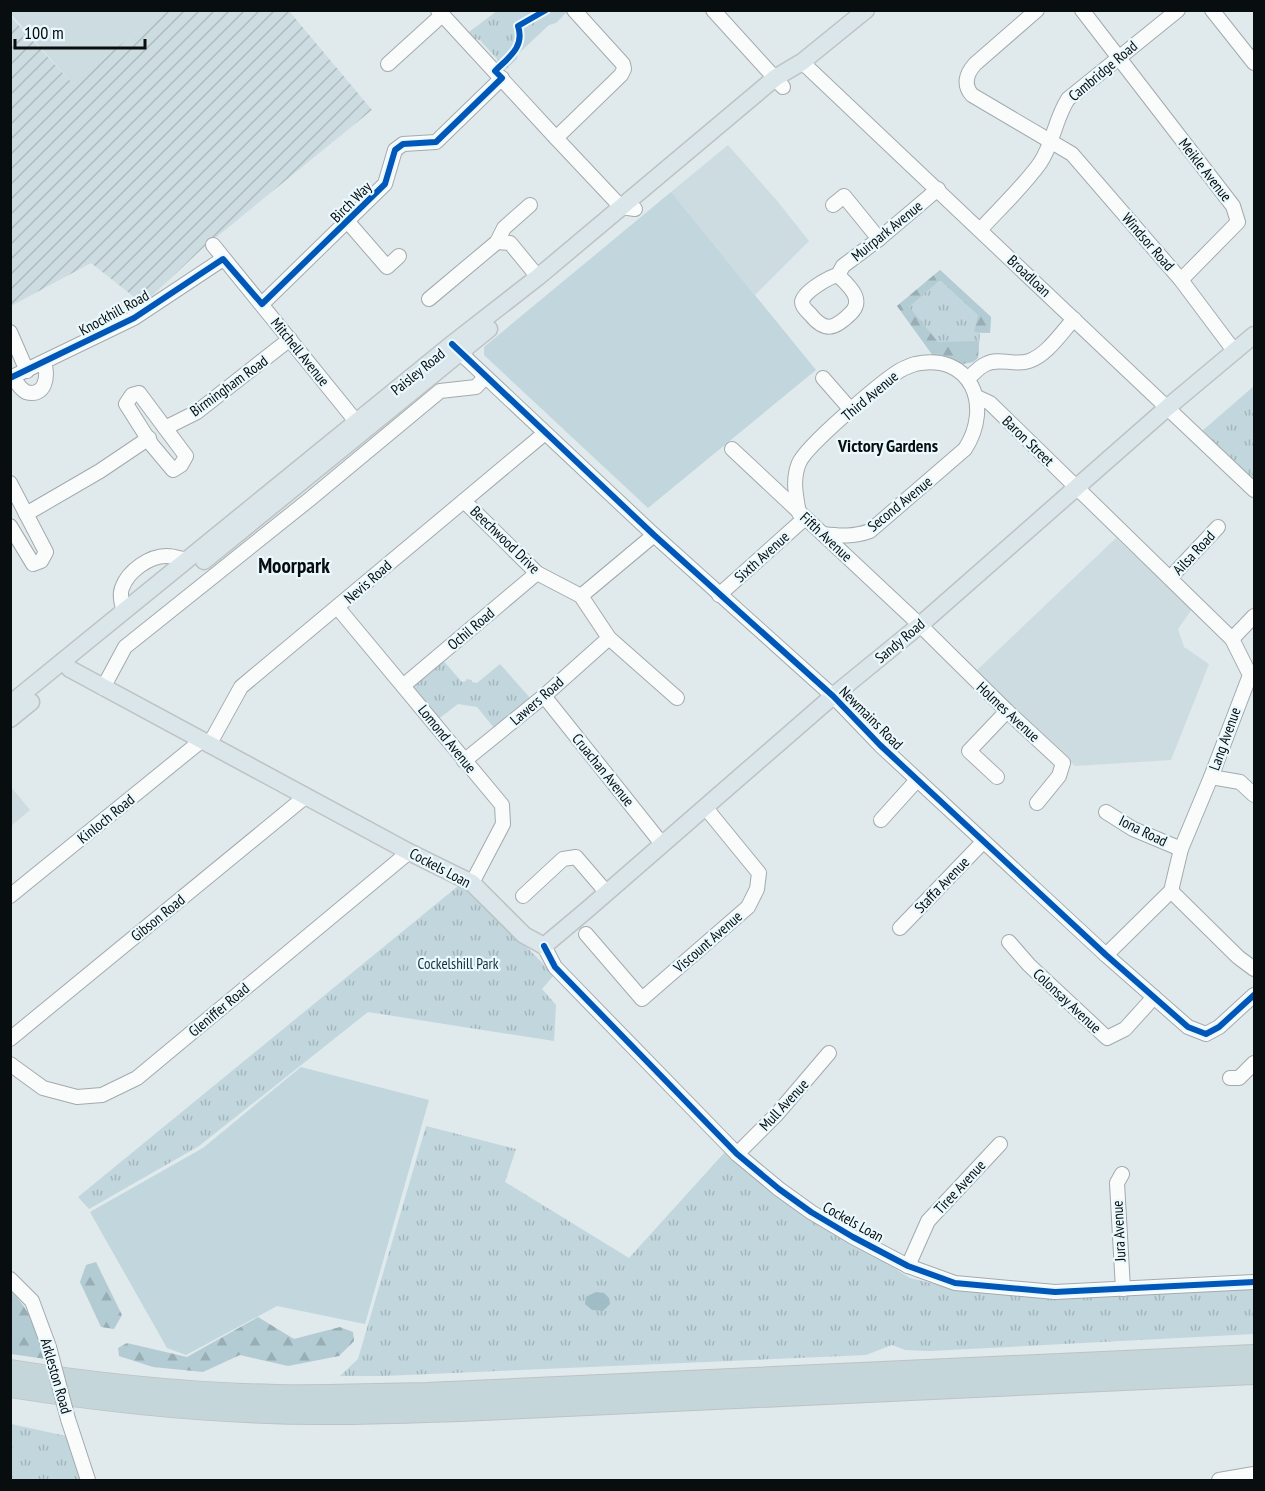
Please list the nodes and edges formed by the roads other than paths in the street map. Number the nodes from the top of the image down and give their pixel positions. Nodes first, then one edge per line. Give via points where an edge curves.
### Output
1 (574, 10) edge
2 (866, 10) edge
3 (1037, 10) edge
4 (1082, 10) edge
5 (1178, 10) edge
6 (1212, 10) edge
7 (718, 12) edge
8 (440, 13) edge
9 (1118, 58) junction
10 (802, 62) junction
11 (1254, 63) edge
12 (388, 64) dead end
13 (502, 78) junction
14 (779, 82) junction
15 (556, 138) junction
16 (1052, 141) junction
17 (938, 189) junction
18 (530, 205) dead end
19 (832, 205) dead end
20 (628, 208) junction
21 (348, 222) junction
22 (980, 230) junction
23 (879, 239) junction
24 (497, 242) junction
25 (213, 244) dead end
26 (399, 256) dead end
27 (223, 259) junction
28 (838, 274) dead end
29 (538, 277) junction
30 (1181, 280) junction
31 (429, 299) dead end
32 (262, 304) junction
33 (1074, 319) junction
34 (10, 332) edge
35 (1254, 335) edge
36 (290, 339) junction
37 (456, 349) junction
38 (1235, 352) junction
39 (44, 363) junction
40 (27, 371) junction
41 (485, 377) junction
42 (12, 378) edge
43 (823, 378) dead end
44 (968, 379) junction
45 (977, 396) junction
46 (1168, 407) junction
47 (851, 410) junction
48 (361, 427) junction
49 (164, 428) junction
50 (545, 434) junction
51 (149, 438) junction
52 (732, 448) dead end
53 (10, 483) edge
54 (1077, 488) junction
55 (1254, 490) edge
56 (464, 501) junction
57 (802, 515) junction
58 (18, 518) edge
59 (1218, 527) dead end
60 (823, 534) junction
61 (654, 535) junction
62 (187, 560) junction
63 (537, 573) junction
64 (1170, 578) junction
65 (719, 595) junction
66 (580, 596) junction
67 (338, 608) junction
68 (124, 612) junction
69 (1254, 616) edge
70 (920, 625) junction
71 (609, 638) junction
72 (1232, 639) junction
73 (66, 665) junction
74 (404, 685) junction
75 (103, 688) junction
76 (544, 696) junction
77 (833, 696) junction
78 (677, 698) dead end
79 (1007, 711) junction
80 (11, 713) edge
81 (205, 743) junction
82 (465, 762) junction
83 (997, 777) dead end
84 (1211, 777) junction
85 (917, 780) junction
86 (1254, 795) edge
87 (305, 796) junction
88 (1037, 803) dead end
89 (705, 807) junction
90 (1106, 812) dead end
91 (881, 820) dead end
92 (983, 842) junction
93 (662, 844) junction
94 (1181, 849) junction
95 (409, 852) junction
96 (471, 883) junction
97 (1171, 891) junction
98 (607, 893) junction
99 (10, 896) edge
100 (523, 896) dead end
101 (900, 928) dead end
102 (586, 934) dead end
103 (1009, 942) dead end
104 (544, 946) junction
105 (1106, 956) junction
106 (1254, 969) edge
107 (1254, 996) edge
108 (1154, 997) junction
109 (10, 1039) edge
110 (829, 1053) dead end
111 (1254, 1063) edge
112 (10, 1064) edge
113 (1230, 1078) dead end
114 (1000, 1144) dead end
115 (737, 1154) junction
116 (1122, 1174) dead end
117 (908, 1266) junction
118 (10, 1279) edge
119 (1254, 1282) edge
120 (1123, 1289) junction
121 (1254, 1354) edge
122 (10, 1370) edge
123 (1254, 1374) edge
124 (10, 1387) edge
125 (1254, 1474) edge
126 (88, 1480) edge
127 (1219, 1480) edge

1 - 15 street via 624,69
2 - 10 main road, Paisley Road
3 - 16 street, Windsor Road via 975,64 966,83 972,95
4 - 9 street
5 - 9 street, Cambridge Road
6 - 11 street
7 - 14 street
8 - 12 street
8 - 13 street
9 - 16 street, Cambridge Road via 1068,99
9 - 30 street, Meikle Avenue via 1233,206 1238,222
10 - 14 main road, Paisley Road
10 - 17 street, Broadloan
13 - 15 street
13 - 21 street, Birch Way via 436,142 403,144 395,150 385,184
14 - 20 main road, Paisley Road
15 - 20 street
16 - 22 street, Cambridge Road via 1040,163
16 - 30 street, Windsor Road via 1072,154
17 - 22 street, Broadloan
17 - 23 street, Muirpark Avenue
18 - 24 street via 504,228
19 - 23 street via 843,196
20 - 29 main road, Paisley Road
20 - 37 main road, Paisley Road
21 - 26 street via 387,267
21 - 32 street, Birch Way
22 - 33 street, Broadloan
23 - 28 street, Muirpark Avenue
24 - 29 street via 510,243
24 - 31 street
25 - 27 street, Mitchell Avenue
27 - 32 street, Mitchell Avenue
27 - 39 street, Knockhill Road via 134,318
29 - 37 main road, Paisley Road
30 - 38 street, Windsor Road
32 - 36 street, Mitchell Avenue
33 - 44 street via 1031,360 992,362
33 - 46 street, Broadloan
34 - 40 street
35 - 38 main road, Sandy Road
36 - 48 street, Mitchell Avenue
36 - 49 street, Birmingham Road via 197,412
37 - 41 street, Newmains Road
37 - 48 main road, Paisley Road
38 - 46 main road, Sandy Road
39 - 40 street, Knockhill Road
39 - 42 street, Knockhill Road via 48,372 42,389 27,392
40 - 42 street, Knockhill Road
41 - 50 street, Newmains Road
41 - 75 street, Paisley Road via 476,387 440,391 125,647
43 - 47 street
44 - 45 street
44 - 47 street, Third Avenue via 943,364 909,366 892,375
45 - 54 street, Baron Street via 990,403
45 - 60 street, Second Avenue via 978,421 965,448 870,531 840,537
46 - 54 main road, Sandy Road
46 - 55 street, Broadloan
47 - 57 street, Third Avenue via 801,458 794,484
48 - 62 main road, Paisley Road
48 - 73 main road, Paisley Road
49 - 51 street, Birmingham Road
49 - 51 street via 186,456 181,465 172,470
49 - 51 street via 139,393 132,395 126,404
50 - 56 street, Nevis Road
50 - 61 street, Newmains Road
51 - 58 street, Birmingham Road
52 - 57 street, Fifth Avenue
53 - 58 street
54 - 64 street, Lang Avenue
54 - 70 main road, Sandy Road
56 - 63 street, Beechwood Drive
56 - 67 street, Nevis Road
57 - 60 street, Fifth Avenue
57 - 65 street, Sixth Avenue
59 - 64 street, Ailsa Road
60 - 70 street, Fifth Avenue
61 - 65 street, Newmains Road
61 - 66 street
62 - 68 main road, Paisley Road
62 - 68 street via 166,556 143,563 122,587
63 - 66 street, Beechwood Drive
63 - 74 street, Ochil Road
64 - 72 street, Lang Avenue
65 - 77 street, Newmains Road
66 - 71 street, Beechwood Drive
67 - 74 street, Lomond Avenue
67 - 81 street, Nevis Road via 241,687
68 - 73 main road, Paisley Road
69 - 72 street
70 - 77 main road, Sandy Road
70 - 79 street, Holmes Avenue
71 - 76 street, Lawers Road
71 - 78 street, Beechwood Drive
72 - 84 street, Lang Avenue via 1250,675
73 - 75 main road, Cockels Loan
73 - 80 main road
74 - 82 street, Lomond Avenue
75 - 81 main road, Cockels Loan
76 - 82 street, Lawers Road
76 - 93 street, Cruachan Avenue
77 - 85 street, Newmains Road
77 - 89 main road, Sandy Road
79 - 83 street via 969,751
79 - 88 street, Holmes Avenue via 1063,763 1059,776
81 - 87 main road, Cockels Loan
81 - 99 street, Kinloch Road
82 - 96 street, Lomond Avenue via 502,805 503,824
84 - 86 street via 1240,782
84 - 94 street, Lang Avenue
85 - 91 street
85 - 92 street, Newmains Road
87 - 95 main road, Cockels Loan
87 - 109 street, Gibson Road
89 - 93 main road, Sandy Road
89 - 102 street, Viscount Avenue via 759,873 757,889 748,907 642,999
90 - 94 street, Iona Road via 1133,829
92 - 101 street, Staffa Avenue
92 - 105 street, Newmains Road
93 - 98 main road, Sandy Road
94 - 97 street, Lang Avenue
95 - 96 main road, Cockels Loan
95 - 112 street, Gleniffer Road via 137,1078 102,1095 77,1097 42,1088
96 - 104 main road, Cockels Loan via 524,935
97 - 105 street
97 - 106 street
98 - 100 street via 576,856 563,859
98 - 104 main road, Sandy Road
103 - 108 street, Colonsay Avenue via 1107,1038 1125,1029
104 - 115 street, Cockels Loan via 555,967
105 - 108 street, Newmains Road
107 - 108 street, Newmains Road via 1206,1034 1188,1027
110 - 115 street, Mull Avenue
111 - 113 street via 1239,1078
114 - 117 street, Tiree Avenue via 928,1221
115 - 117 street, Cockels Loan via 812,1212
116 - 120 street, Jura Avenue via 1117,1183
117 - 120 street, Cockels Loan via 955,1283 1055,1292
118 - 126 street, Arkleston Road, bridge via 32,1301
119 - 120 street, Cockels Loan
121 - 122 highway via 427,1393 276,1395 177,1390
123 - 124 highway via 335,1414 170,1407
125 - 127 street

